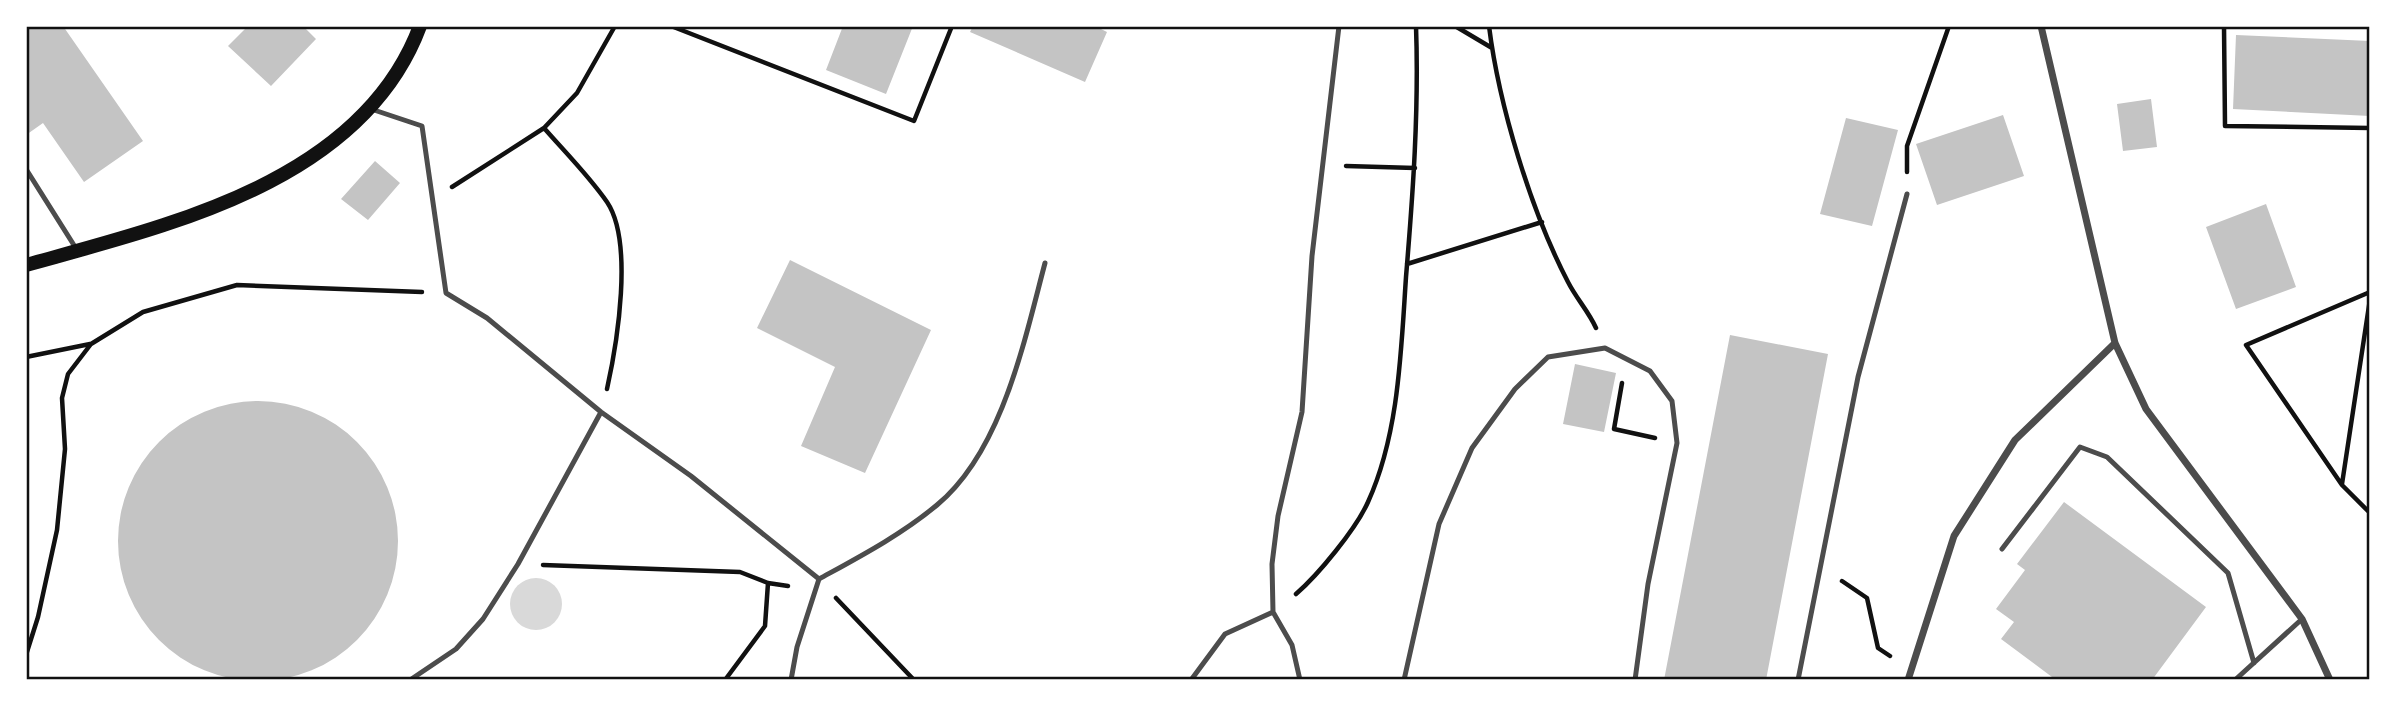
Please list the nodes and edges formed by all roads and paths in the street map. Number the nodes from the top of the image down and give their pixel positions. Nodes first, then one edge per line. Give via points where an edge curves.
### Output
1 (420, 26) edge
2 (615, 26) edge
3 (671, 26) edge
4 (952, 26) edge
5 (1339, 26) edge
6 (1416, 26) edge
7 (1455, 26) edge
8 (1489, 26) edge
9 (1949, 26) edge
10 (2041, 26) edge
11 (2224, 26) edge
12 (1492, 48) junction
13 (368, 108) junction
14 (544, 128) junction
15 (2370, 128) edge
16 (1322, 165) junction
17 (1415, 168) junction
18 (26, 169) edge
19 (1907, 194) joint
20 (434, 199) junction
21 (1542, 222) junction
22 (77, 251) junction
23 (1045, 263) dead end
24 (1407, 264) junction
25 (26, 265) edge
26 (2370, 292) edge
27 (446, 293) junction
28 (2370, 299) edge
29 (2115, 343) junction
30 (91, 344) junction
31 (1605, 348) junction
32 (1619, 354) junction
33 (26, 357) edge
34 (601, 412) junction
35 (1676, 443) junction
36 (2342, 485) junction
37 (2370, 513) edge
38 (2001, 549) dead end
39 (518, 564) junction
40 (1821, 566) junction
41 (818, 579) junction
42 (768, 583) junction
43 (1273, 612) junction
44 (2302, 620) junction
45 (26, 655) edge
46 (2254, 663) junction
47 (1912, 669) junction
48 (410, 680) edge
49 (725, 680) edge
50 (791, 680) edge
51 (914, 680) edge
52 (1191, 680) edge
53 (1300, 680) edge
54 (1404, 680) edge
55 (1634, 680) edge
56 (1798, 680) edge
57 (1908, 680) edge
58 (2235, 680) edge
59 (2330, 680) edge

1 - 13 main road via 408,58
2 - 14 path via 577,93
3 - 4 path via 914,121
5 - 16 lane
6 - 17 path
7 - 12 path
8 - 12 path
9 - 19 path via 1907,146
10 - 29 street
11 - 15 path via 2225,125
12 - 21 path via 1508,118
13 - 20 lane via 422,126
13 - 22 main road via 305,163 231,202
14 - 20 path
14 - 34 path via 609,204 621,238 618,339
16 - 17 path
16 - 43 lane via 1302,412 1278,516
17 - 24 path
18 - 22 lane
19 - 40 lane via 1858,377
20 - 27 lane
21 - 24 path
21 - 31 path via 1568,283
22 - 25 main road
23 - 41 lane via 997,420 970,466 939,504 894,537
24 - 43 path via 1400,364 1384,455 1367,504 1315,578
26 - 36 path via 2246,345
27 - 30 path via 237,285 143,312
27 - 34 lane via 487,318
28 - 36 path
29 - 44 street via 2146,409
29 - 47 street via 2015,440 1954,536
30 - 33 path
30 - 45 path via 68,374 62,398 65,449 57,530
31 - 32 lane
31 - 54 lane via 1548,358 1515,389 1472,448 1439,524
32 - 35 lane via 1650,371 1672,401
32 - 35 path via 1623,378 1614,429
34 - 39 lane
34 - 41 lane via 691,476
35 - 55 lane
36 - 37 path
38 - 46 lane via 2080,447 2107,457 2228,573
39 - 42 path via 740,572
39 - 48 lane via 483,619 456,649
40 - 47 path via 1867,598 1878,648
40 - 56 lane
41 - 42 path via 793,586
41 - 50 lane
41 - 51 path
42 - 49 path via 765,626
43 - 52 lane via 1225,634
43 - 53 lane via 1292,645
44 - 46 lane
44 - 59 street
46 - 58 lane
47 - 57 street

